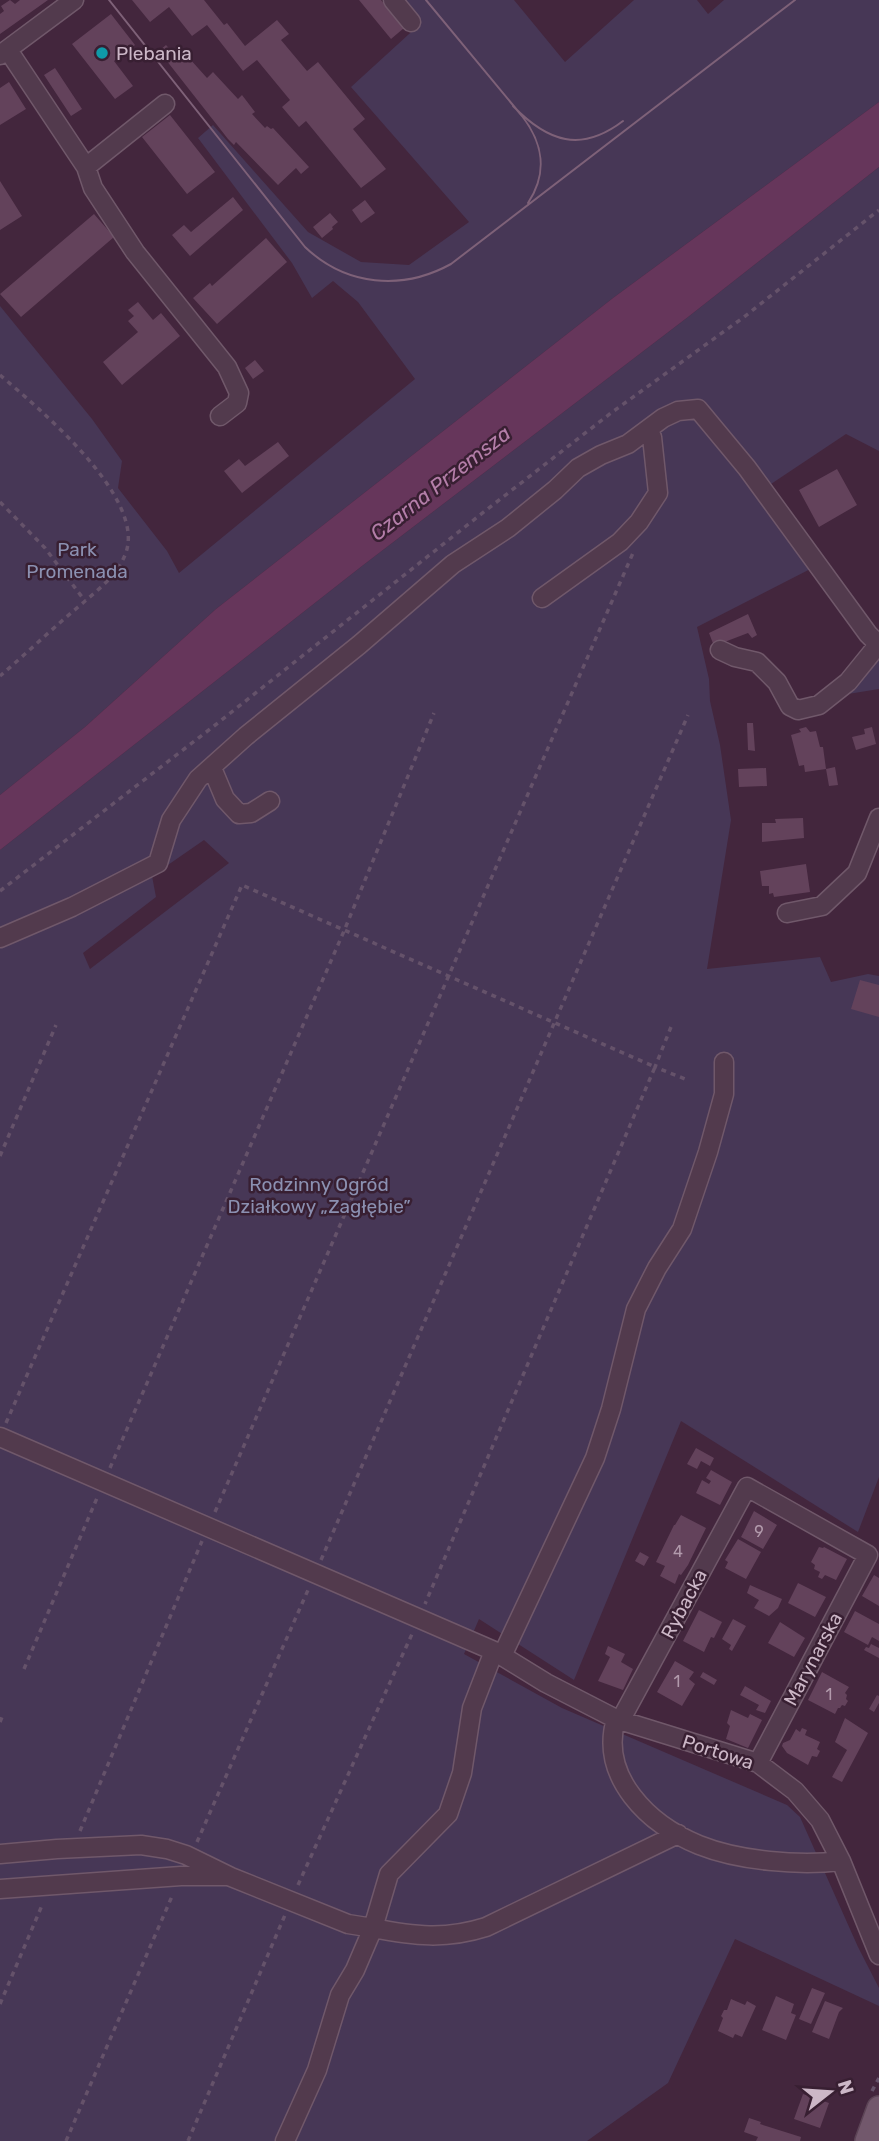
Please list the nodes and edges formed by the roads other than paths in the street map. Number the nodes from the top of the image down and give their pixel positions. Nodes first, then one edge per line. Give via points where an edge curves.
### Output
1 (74, 0) edge
2 (393, 0) edge
3 (411, 22) dead end
4 (4, 52) edge
5 (165, 104) dead end
6 (86, 167) junction
7 (220, 416) dead end
8 (647, 431) junction
9 (542, 598) dead end
10 (878, 645) edge
11 (720, 650) dead end
12 (212, 768) junction
13 (270, 802) dead end
14 (879, 818) edge
15 (787, 913) dead end
16 (0, 938) edge
17 (724, 1062) dead end
18 (0, 1437) edge
19 (868, 1555) joint
20 (498, 1653) junction
21 (618, 1720) junction
22 (758, 1763) junction
23 (678, 1834) junction
24 (0, 1854) edge
25 (841, 1861) junction
26 (231, 1877) junction
27 (0, 1889) edge
28 (373, 1928) junction
29 (879, 1955) edge
30 (879, 2108) edge
31 (285, 2141) edge
32 (867, 2141) edge

1 - 4 street
2 - 3 street
4 - 6 street
5 - 6 street
6 - 7 street via 93,188 135,252 227,368 239,393 237,402
8 - 9 street via 652,437 658,493 620,542
8 - 10 street via 678,411 698,409
8 - 12 street via 578,468 508,528 453,564
10 - 11 street via 848,682 818,705 798,710 757,662
12 - 13 street via 225,799 239,814
12 - 16 street via 198,779 171,820 158,863
14 - 15 street via 856,873 822,906
17 - 20 street via 724,1094 708,1152 682,1229 636,1310 595,1458
18 - 20 street, Portowa
19 - 21 street, Rybacka via 747,1487
19 - 22 street, Marynarska
20 - 21 street, Portowa
20 - 28 street via 472,1708 462,1773 448,1814 389,1874
21 - 22 street, Portowa
21 - 23 street via 611,1750 621,1781 638,1804
22 - 25 street, Portowa via 795,1791 820,1820
23 - 25 street via 698,1845 761,1859 814,1864
23 - 28 street via 462,1935
24 - 26 street via 141,1845 191,1857
25 - 29 street, Portowa
26 - 27 street via 181,1876
26 - 28 street via 348,1924
28 - 31 street via 340,1995 317,2070
30 - 32 main road

